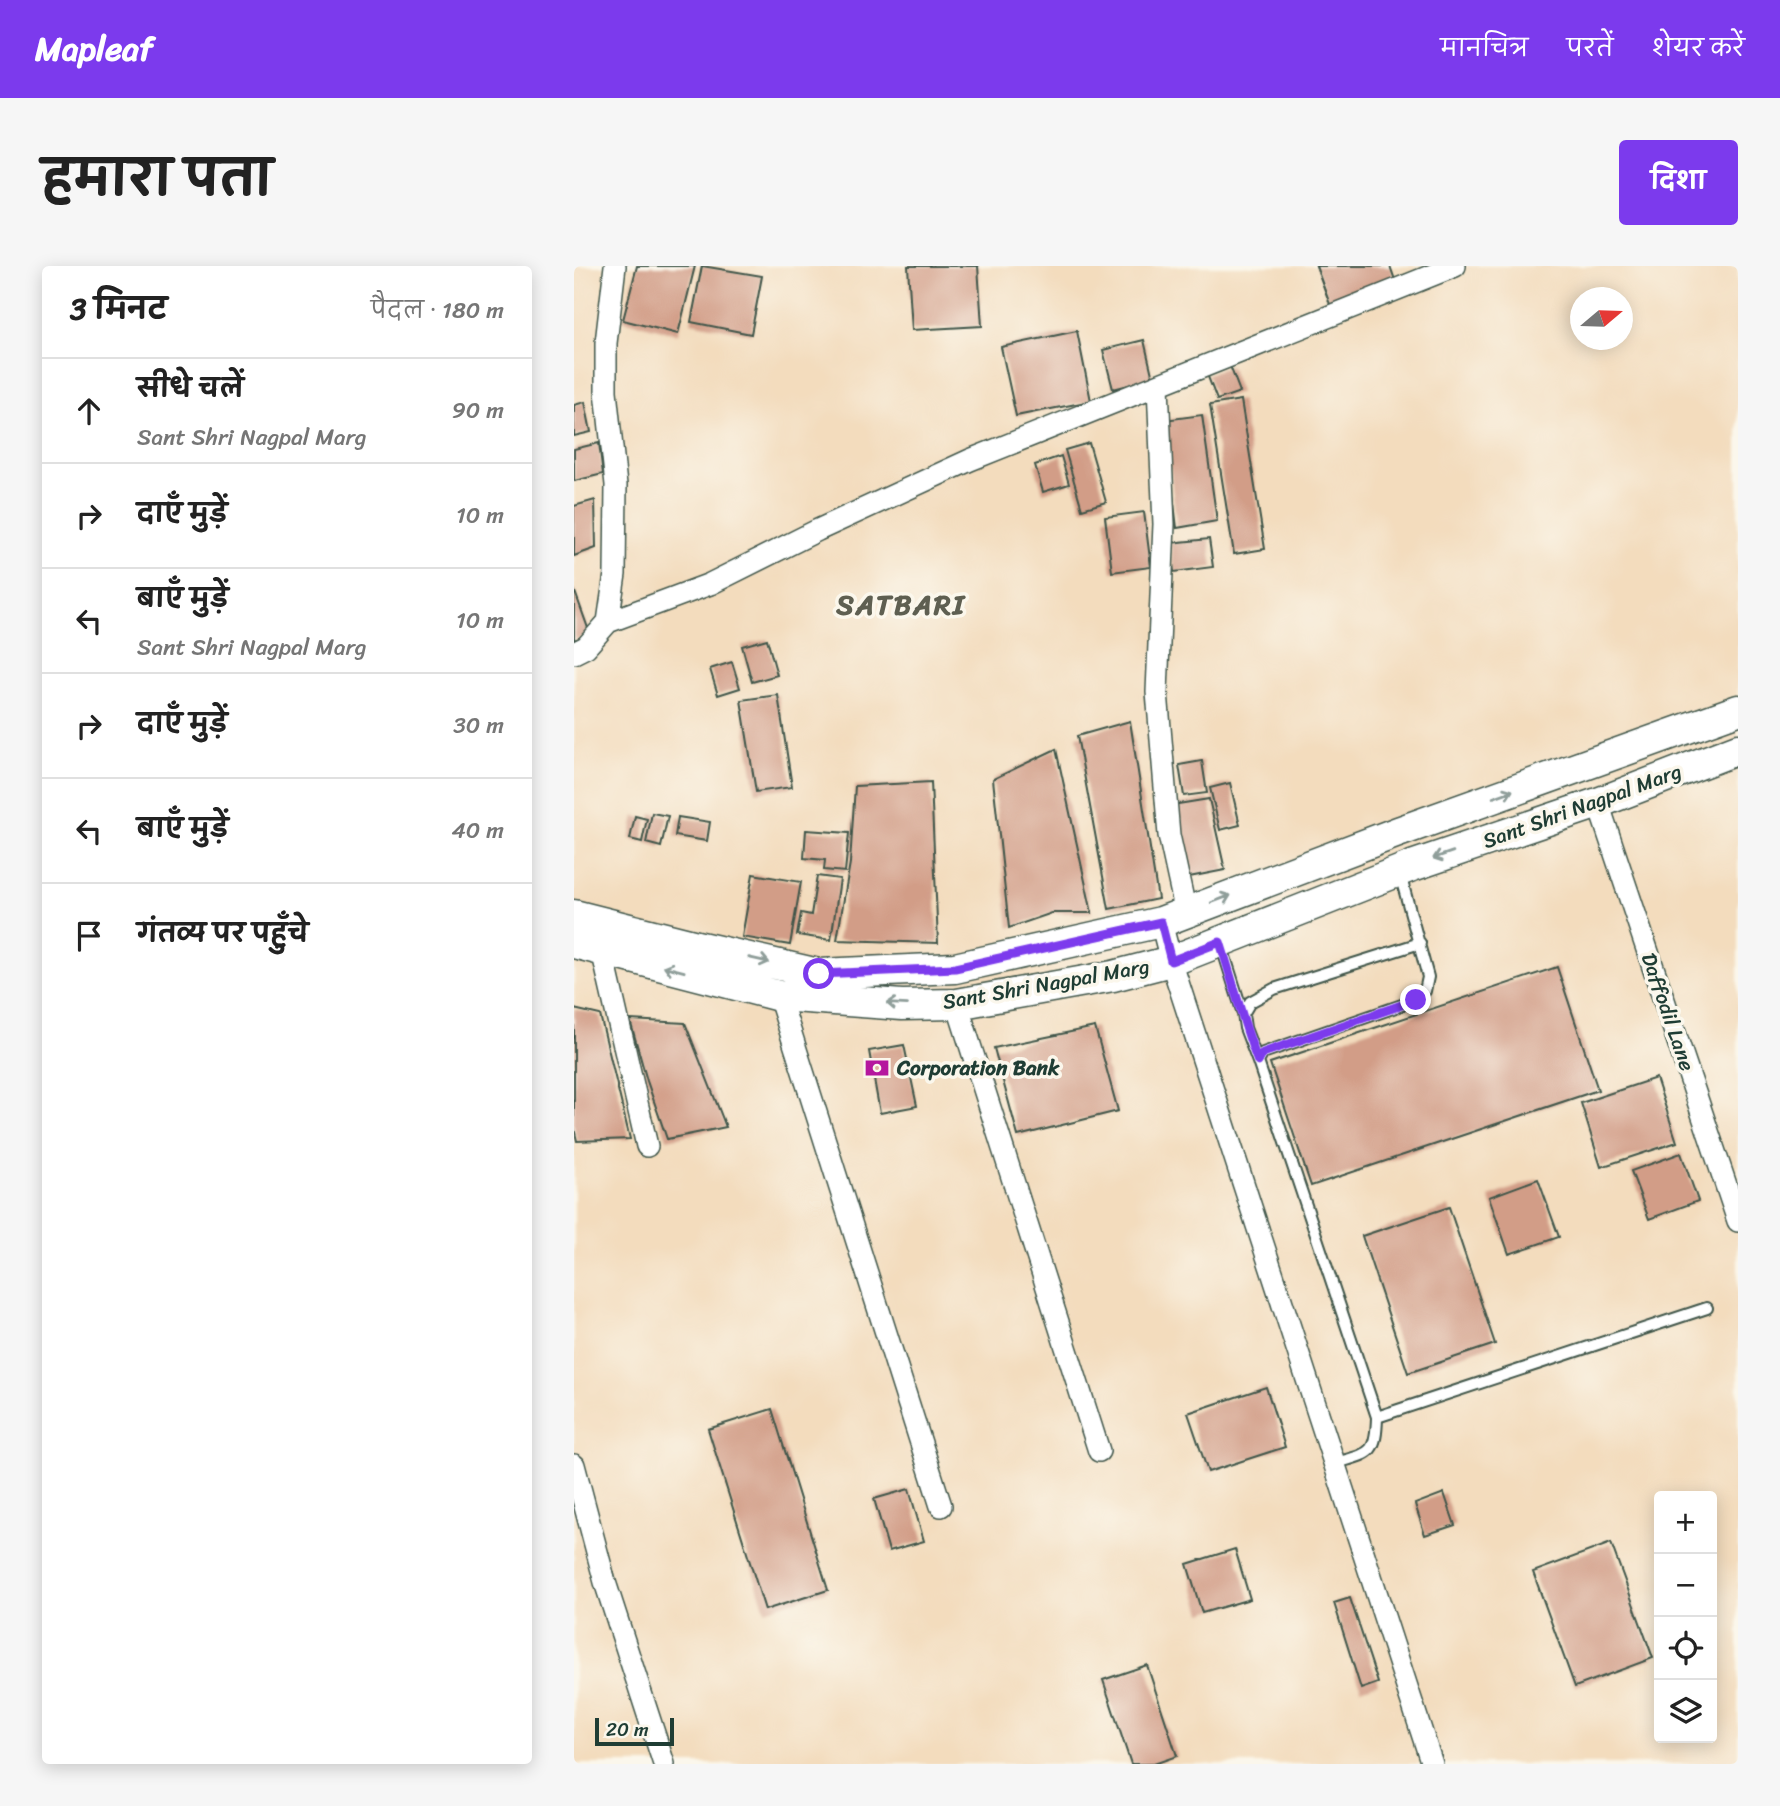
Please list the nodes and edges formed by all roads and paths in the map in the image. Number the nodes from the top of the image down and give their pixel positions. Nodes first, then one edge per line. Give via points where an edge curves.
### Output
1 (615, 266) edge
2 (1455, 266) edge
3 (1158, 386) junction
4 (608, 622) junction
5 (574, 653) edge
6 (1738, 710) edge
7 (1738, 749) edge
8 (1598, 803) junction
9 (1399, 871) junction
10 (574, 915) edge
11 (1174, 918) junction
12 (1220, 942) junction
13 (1420, 943) junction
14 (588, 946) edge
15 (1171, 961) junction
16 (779, 996) junction
17 (957, 1004) junction
18 (1243, 1014) junction
19 (1258, 1062) junction
20 (647, 1146) dead end
21 (1738, 1221) edge
22 (1707, 1308) dead end
23 (1377, 1416) junction
24 (1099, 1451) dead end
25 (1336, 1463) junction
26 (574, 1465) edge
27 (941, 1506) dead end
28 (664, 1764) edge
29 (1432, 1764) edge

1 - 4 street via 606,343 615,485 615,574
2 - 3 street
3 - 4 street via 970,460 710,584
3 - 11 street via 1164,524 1157,692
4 - 5 street via 586,647
11 -> 6 main road, Sant Shri Nagpal Marg
7 - 8 main road, Sant Shri Nagpal Marg
8 -> 9 main road, Sant Shri Nagpal Marg
8 - 21 street, Daffodil Lane
9 - 12 main road, Sant Shri Nagpal Marg
9 - 13 lane
10 -> 11 main road, Sant Shri Nagpal Marg via 819,974 955,968
11 - 15 street
12 - 15 main road, Sant Shri Nagpal Marg
12 - 18 lane
13 - 18 lane via 1274,989 1250,1002
13 - 19 lane via 1428,977 1425,991 1416,1000 1263,1053
16 -> 14 main road, Sant Shri Nagpal Marg
14 - 20 street
15 - 17 main road, Sant Shri Nagpal Marg
15 - 25 street
17 -> 16 main road, Sant Shri Nagpal Marg
16 - 27 street
17 - 24 street
18 - 19 lane
19 - 23 lane
22 - 23 lane
23 - 25 lane via 1377,1440 1367,1454
25 - 29 street
26 - 28 street via 605,1582

